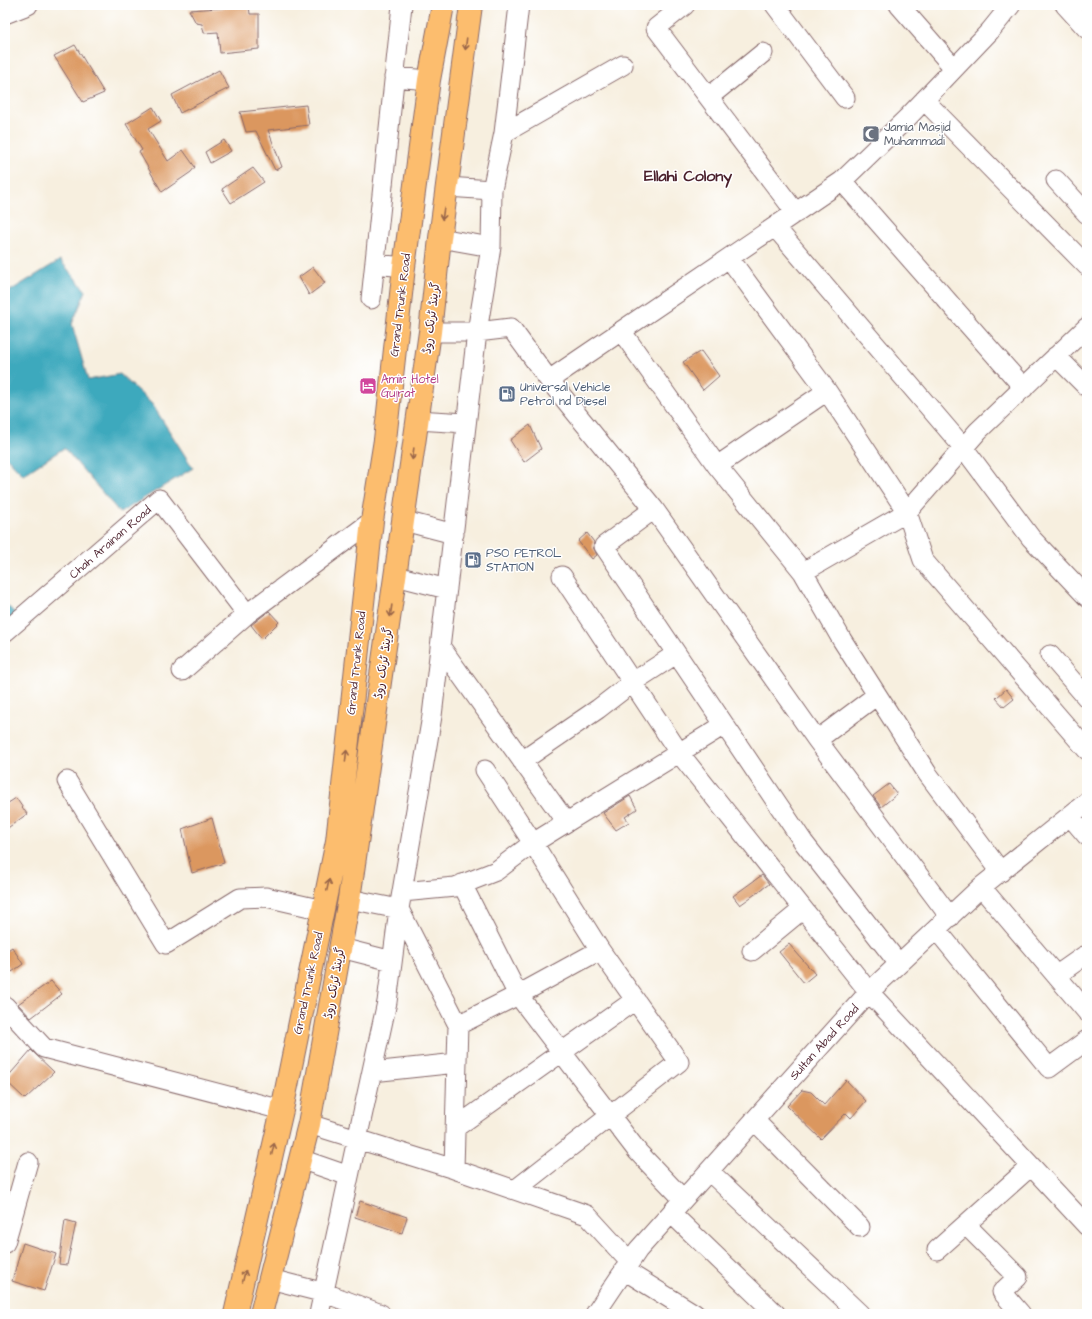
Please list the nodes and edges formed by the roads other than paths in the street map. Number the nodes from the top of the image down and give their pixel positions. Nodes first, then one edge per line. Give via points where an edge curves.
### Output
1 (28, 5) edge
2 (402, 5) edge
3 (443, 5) edge
4 (471, 5) edge
5 (519, 5) edge
6 (685, 5) edge
7 (775, 5) edge
8 (899, 5) edge
9 (1011, 5) edge
10 (1065, 5) edge
11 (5, 14) edge
12 (1087, 29) edge
13 (763, 53) dead end
14 (623, 65) dead end
15 (954, 68) junction
16 (394, 77) junction
17 (429, 80) junction
18 (461, 81) junction
19 (709, 97) junction
20 (845, 98) dead end
21 (924, 100) junction
22 (504, 133) junction
23 (1056, 180) dead end
24 (842, 181) junction
25 (447, 187) junction
26 (492, 190) junction
27 (796, 213) junction
28 (1087, 214) edge
29 (775, 227) junction
30 (440, 238) junction
31 (491, 247) junction
32 (729, 258) junction
33 (375, 264) junction
34 (1087, 266) edge
35 (404, 267) junction
36 (371, 299) dead end
37 (1087, 327) edge
38 (430, 332) junction
39 (477, 332) junction
40 (622, 332) junction
41 (1056, 356) junction
42 (549, 380) junction
43 (1087, 387) edge
44 (1024, 388) junction
45 (827, 391) junction
46 (417, 420) junction
47 (466, 423) junction
48 (963, 447) junction
49 (717, 466) junction
50 (654, 509) junction
51 (907, 512) junction
52 (372, 521) junction
53 (404, 521) junction
54 (454, 534) junction
55 (803, 572) junction
56 (396, 576) junction
57 (562, 576) dead end
58 (447, 589) junction
59 (1087, 597) edge
60 (247, 614) junction
61 (5, 632) edge
62 (440, 646) junction
63 (676, 654) junction
64 (1050, 655) dead end
65 (182, 670) dead end
66 (632, 682) junction
67 (877, 696) junction
68 (1087, 698) edge
69 (724, 725) junction
70 (817, 740) junction
71 (1087, 750) edge
72 (680, 754) junction
73 (522, 762) junction
74 (485, 770) dead end
75 (67, 781) dead end
76 (1087, 802) edge
77 (1070, 816) junction
78 (566, 822) junction
79 (1087, 836) edge
80 (533, 843) junction
81 (1001, 872) junction
82 (462, 884) junction
83 (981, 887) junction
84 (349, 900) junction
85 (401, 900) junction
86 (803, 908) junction
87 (323, 910) junction
88 (950, 917) junction
89 (936, 930) junction
90 (315, 949) junction
91 (600, 950) junction
92 (340, 951) junction
93 (752, 952) dead end
94 (1084, 956) dead end
95 (392, 961) junction
96 (899, 964) junction
97 (1057, 975) junction
98 (869, 992) junction
99 (518, 995) junction
100 (635, 1000) junction
101 (5, 1006) edge
102 (1087, 1012) edge
103 (458, 1025) junction
104 (1087, 1040) edge
105 (562, 1053) junction
106 (457, 1063) junction
107 (372, 1072) junction
108 (282, 1110) junction
109 (610, 1116) junction
110 (754, 1120) junction
111 (309, 1124) junction
112 (455, 1128) junction
113 (357, 1140) junction
114 (300, 1159) junction
115 (28, 1162) dead end
116 (1031, 1166) junction
117 (454, 1169) junction
118 (709, 1171) junction
119 (349, 1176) junction
120 (515, 1190) junction
121 (683, 1199) junction
122 (671, 1213) junction
123 (966, 1225) junction
124 (1087, 1226) edge
125 (860, 1227) dead end
126 (5, 1243) edge
127 (937, 1250) dead end
128 (627, 1266) junction
129 (270, 1278) junction
130 (325, 1293) junction
131 (235, 1314) edge
132 (261, 1314) edge
133 (319, 1314) edge
134 (381, 1314) edge
135 (594, 1314) edge
136 (695, 1314) edge
137 (776, 1314) edge
138 (860, 1314) edge
139 (1020, 1314) edge

1 - 11 street
2 - 16 street
3 - 17 main road, Grand Trunk Road
4 -> 18 main road, گرینڈ ٹرنک روڈ
5 - 22 street
6 - 19 street via 656,28
7 - 20 street
8 - 15 street
9 - 15 street
10 - 12 street
13 - 19 street
14 - 22 street
15 - 21 street
16 - 17 street
16 - 33 street
17 - 18 main road
17 - 35 main road, Grand Trunk Road
18 - 25 main road, گرینڈ ٹرنک روڈ
19 - 27 street
21 - 24 street
21 - 34 street
22 - 26 street
23 - 28 street
24 - 27 street
24 - 44 street
25 - 26 street
25 -> 30 main road, گرینڈ ٹرنک روڈ
26 - 31 street
27 - 29 street
29 - 32 street
29 - 48 street
30 - 31 street
30 - 38 main road, گرینڈ ٹرنک روڈ
31 - 39 street
32 - 40 street
32 - 45 street
33 - 35 street
33 - 36 street
35 - 52 main road, Grand Trunk Road via 385,440
37 - 41 street
38 - 39 street
38 - 46 main road, گرینڈ ٹرنک روڈ
39 - 42 street via 512,328
39 - 47 street
40 - 42 street
40 - 49 street
41 - 43 street
41 - 44 street
42 - 50 street
44 - 48 street
45 - 49 street
45 - 51 street
46 - 47 street
46 -> 53 main road, گرینڈ ٹرنک روڈ
47 - 54 street
48 - 51 street
48 - 59 street via 1032,538
49 - 55 street
50 - 63 street via 604,546
50 - 70 street
51 - 55 street
51 - 71 street via 923,560
52 - 60 street
87 -> 52 main road, Grand Trunk Road via 337,841
53 - 54 street
53 - 56 main road, گرینڈ ٹرنک روڈ
54 - 58 street
55 - 67 street
56 - 58 street
56 -> 84 main road, گرینڈ ٹرنک روڈ
57 - 66 street
58 - 62 street
60 - 61 street, Chah Arainan Road via 159,499
60 - 65 street
62 - 73 street
62 - 85 street via 432,716
63 - 66 street
63 - 69 street
64 - 68 street
66 - 72 street
66 - 73 street via 598,710
67 - 70 street
67 - 81 street via 927,773
69 - 72 street
69 - 96 street via 804,843
70 - 88 street
72 - 78 street
72 - 86 street
73 - 78 street
74 - 80 street
75 - 87 street via 166,944 240,898 266,897
76 - 77 street, Sultan Abad Road
77 - 79 street
77 - 81 street, Sultan Abad Road
78 - 80 street
80 - 82 street via 496,871
80 - 91 street
81 - 83 street, Sultan Abad Road
82 - 85 street
82 - 99 street
83 - 88 street, Sultan Abad Road
83 - 97 street
84 - 85 street
84 - 92 main road, گرینڈ ٹرنک روڈ
85 - 95 street
85 - 103 street
86 - 93 street
86 - 98 street
87 - 90 main road, Grand Trunk Road
88 - 89 street, Sultan Abad Road
89 - 96 street, Sultan Abad Road
89 - 104 street via 1049,1068
90 - 92 main road
90 - 108 main road, Grand Trunk Road
91 - 99 street
91 - 100 street
92 - 95 street
92 - 111 main road, گرینڈ ٹرنک روڈ
94 - 97 street
95 - 107 street via 387,1002
96 - 98 street, Sultan Abad Road
97 - 102 street
98 - 110 street, Sultan Abad Road
98 - 116 street
99 - 103 street
99 - 105 street
100 - 105 street
100 - 109 street via 679,1062
101 - 108 street via 44,1048
103 - 106 street
105 - 109 street
105 - 112 street
106 - 107 street
106 - 112 street
107 - 113 street
131 -> 108 main road, Grand Trunk Road
109 - 120 street
109 - 121 street via 638,1152
110 - 118 street, Sultan Abad Road
110 - 125 street
111 - 113 street
111 - 114 main road, گرینڈ ٹرنک روڈ
112 - 117 street
113 - 117 street
113 - 119 street
114 - 119 street
114 - 129 main road, گرینڈ ٹرنک روڈ
115 - 126 street
116 - 123 street
116 - 124 street
117 - 120 street
118 - 121 street, Sultan Abad Road
118 - 138 street
119 - 130 street
120 - 128 street via 587,1215
121 - 122 street, Sultan Abad Road
122 - 128 street, Sultan Abad Road
122 - 137 street
123 - 127 street
123 - 139 street via 1018,1277 1002,1292
128 - 135 street, Sultan Abad Road
128 - 136 street
129 - 130 street
129 - 132 main road, گرینڈ ٹرنک روڈ
130 - 133 street
130 - 134 street

